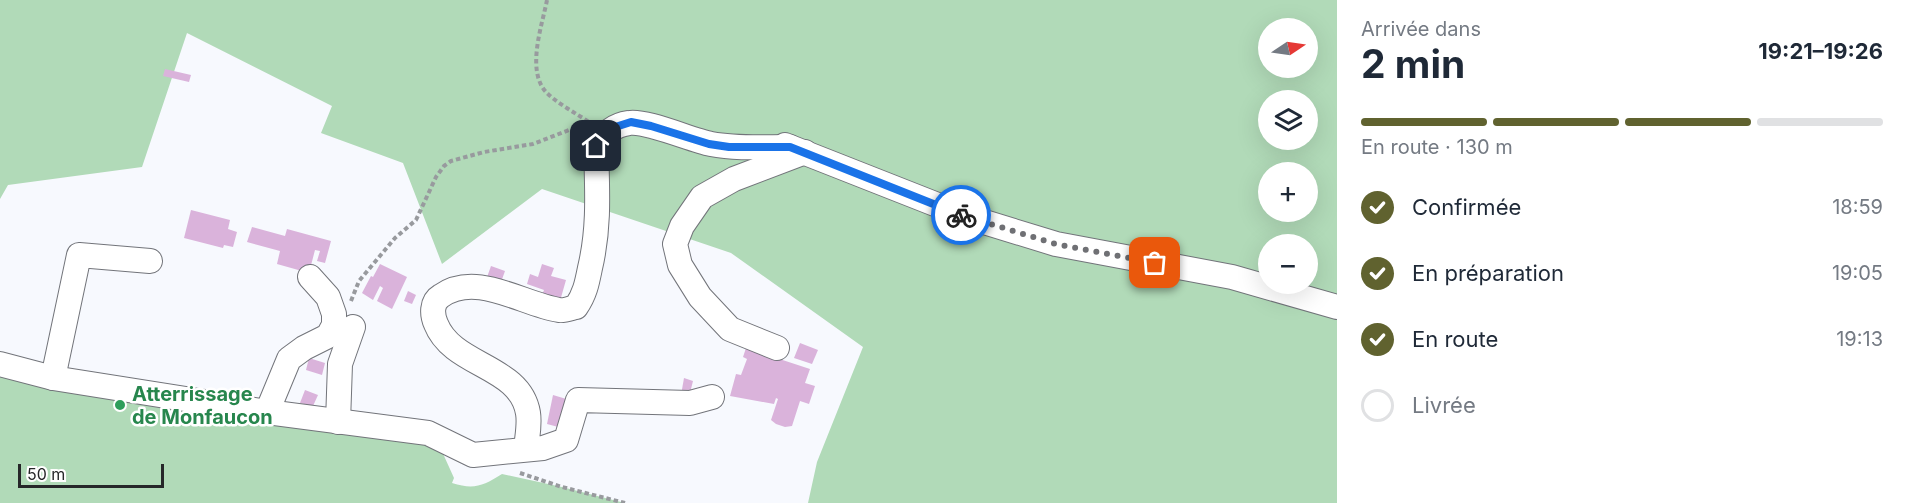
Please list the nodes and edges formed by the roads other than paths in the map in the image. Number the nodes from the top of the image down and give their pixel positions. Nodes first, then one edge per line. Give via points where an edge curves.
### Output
1 (794, 148) junction
2 (150, 261) dead end
3 (310, 277) dead end
4 (1337, 307) edge
5 (351, 316) road end
6 (777, 348) dead end
7 (0, 364) edge
8 (53, 378) junction
9 (712, 397) dead end
10 (267, 412) junction
11 (338, 422) junction
12 (526, 449) junction

1 - 4 street via 968,218 1056,244 1232,277
1 - 6 street via 702,197 675,244 680,266 700,297 730,329
1 - 12 street via 709,144 631,122 609,129 596,146 596,238 584,295 576,307 561,311 473,286 450,290 437,298 432,312 445,341 492,370 517,389 525,401 529,426
2 - 8 street via 79,255
3 - 10 street via 328,297 334,326 328,336 289,359
5 - 11 street via 340,364
7 - 8 street
8 - 10 street
9 - 12 street via 690,403 578,400 566,440
10 - 11 street
11 - 12 street via 428,433 473,455

